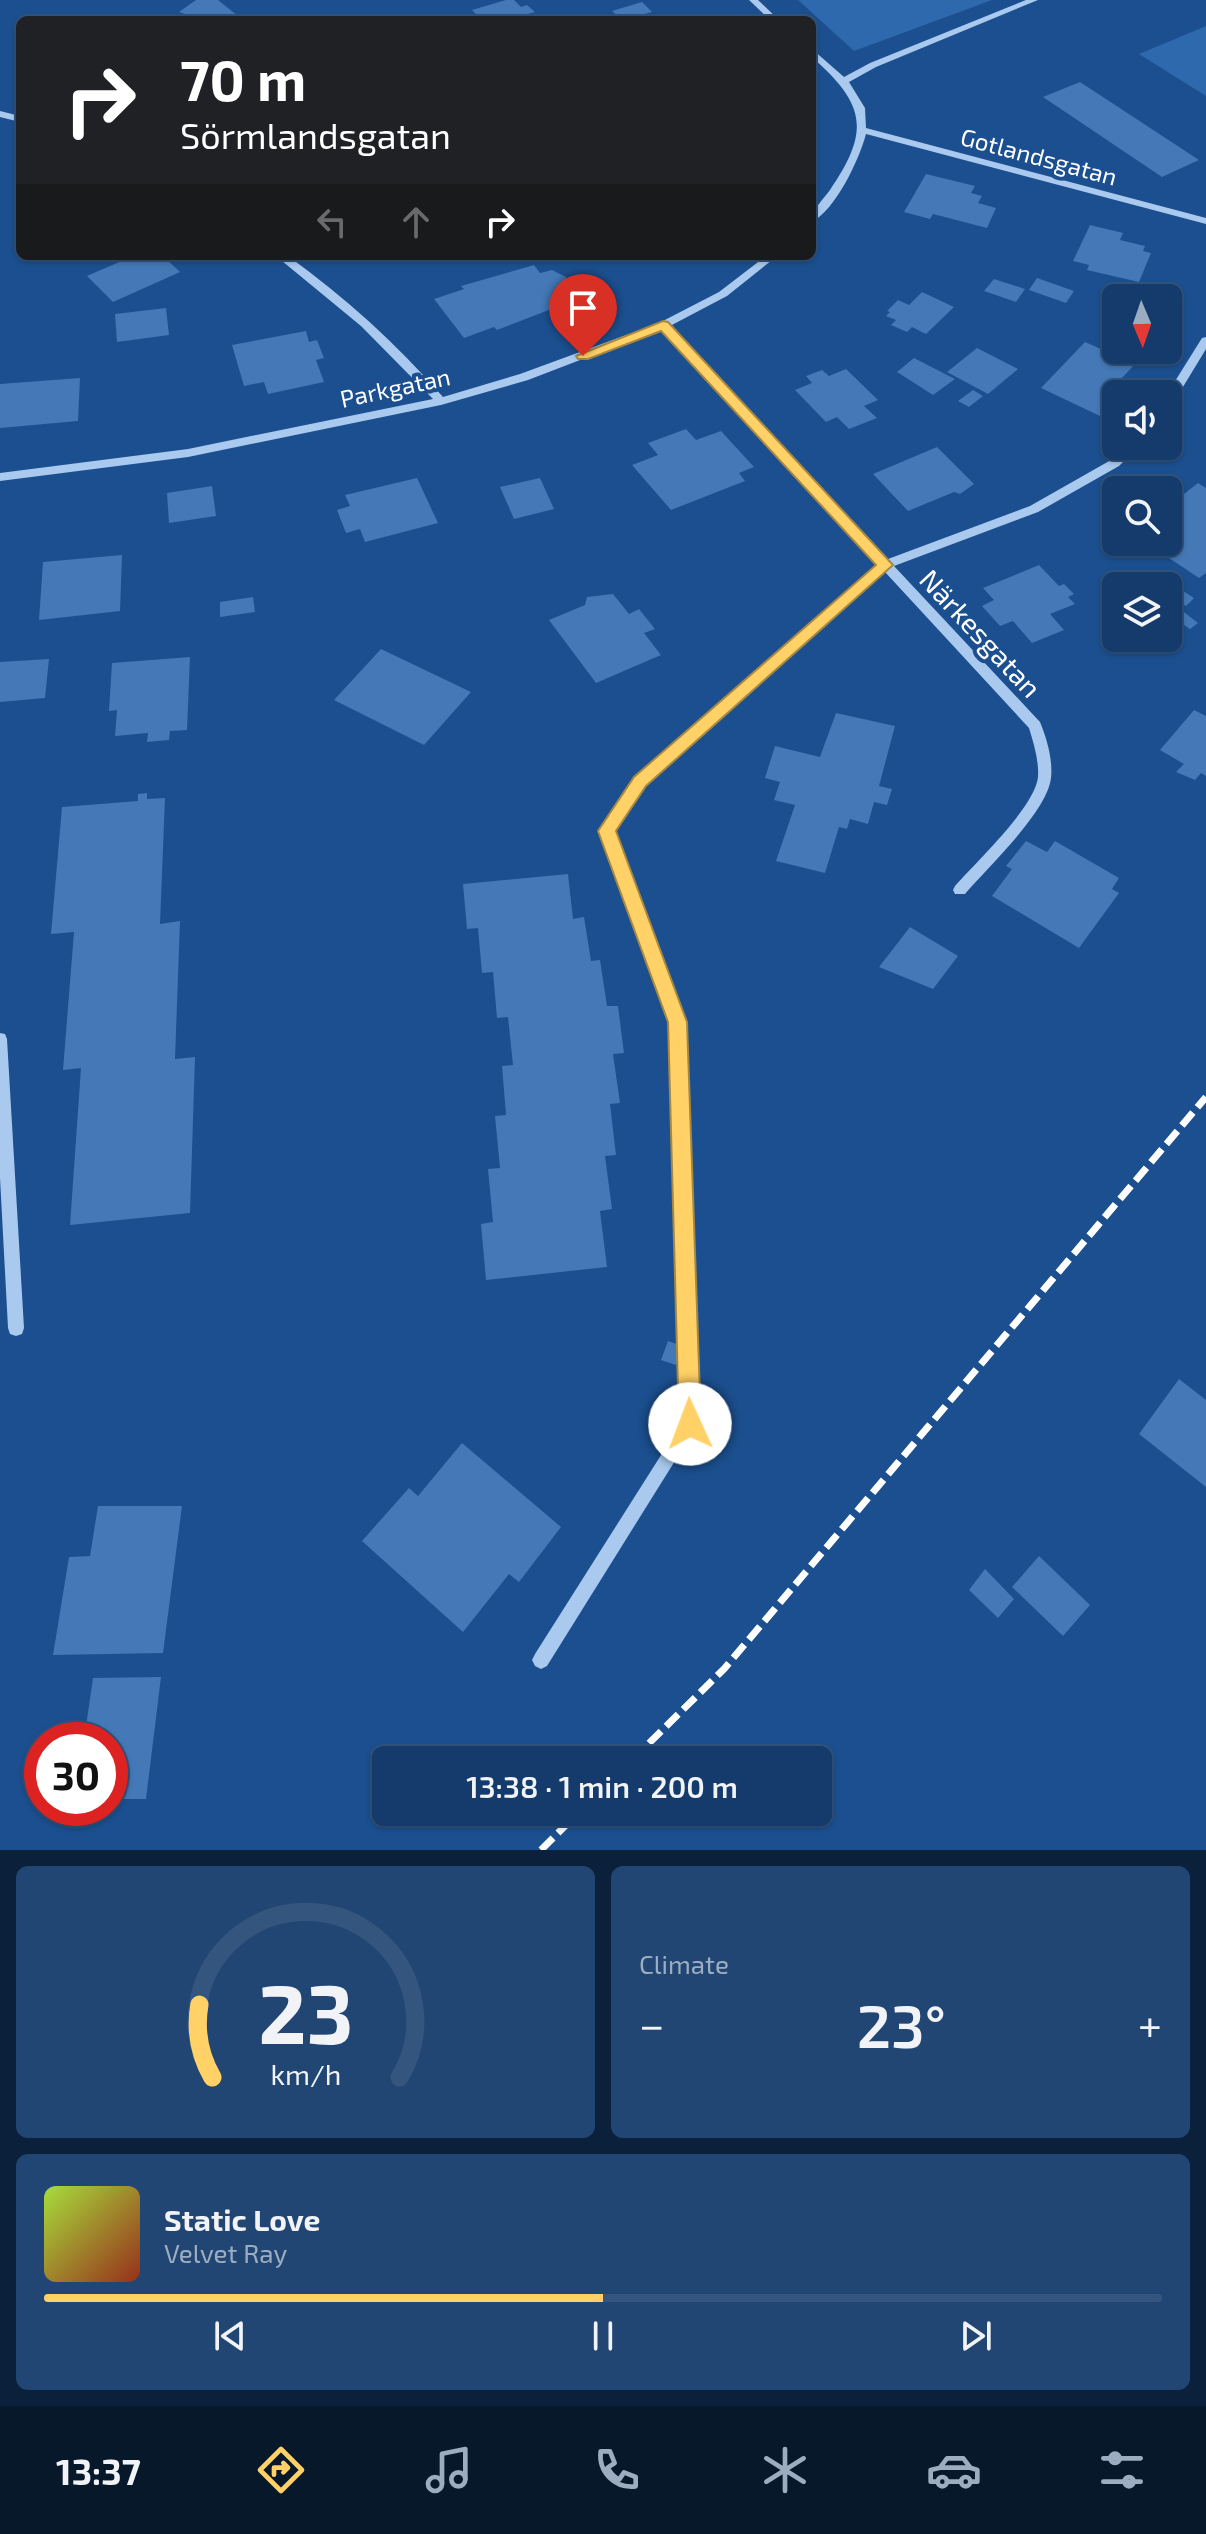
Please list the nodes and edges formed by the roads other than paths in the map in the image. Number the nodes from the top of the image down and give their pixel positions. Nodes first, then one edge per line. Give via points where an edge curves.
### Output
1 (753, 0) edge
2 (1034, 0) edge
3 (771, 16) edge
4 (816, 56) edge
5 (844, 81) junction
6 (861, 130) junction
7 (816, 214) edge
8 (1206, 221) edge
9 (287, 260) edge
10 (767, 260) edge
11 (663, 325) junction
12 (1206, 340) edge
13 (1181, 380) edge
14 (441, 401) junction
15 (1118, 460) edge
16 (0, 477) edge
17 (885, 565) junction
18 (960, 890) dead end
19 (0, 1039) edge
20 (16, 1328) dead end
21 (541, 1660) dead end

1 - 3 street
2 - 5 street
4 - 5 street
5 - 6 street via 861,111
6 - 7 street via 845,177
6 - 8 street, Gotlandsgatan
9 - 14 street via 407,364
10 - 11 street, Parkgatan via 723,294
11 - 14 street, Parkgatan via 524,377
11 - 17 street, Närkesgatan
12 - 13 street
14 - 16 street, Parkgatan via 188,453
15 - 17 street via 1034,509
17 - 18 street, Närkesgatan via 1035,726 1043,753 1044,783 1034,804
17 - 21 street via 640,782 607,831 678,1022 690,1424
19 - 20 street

